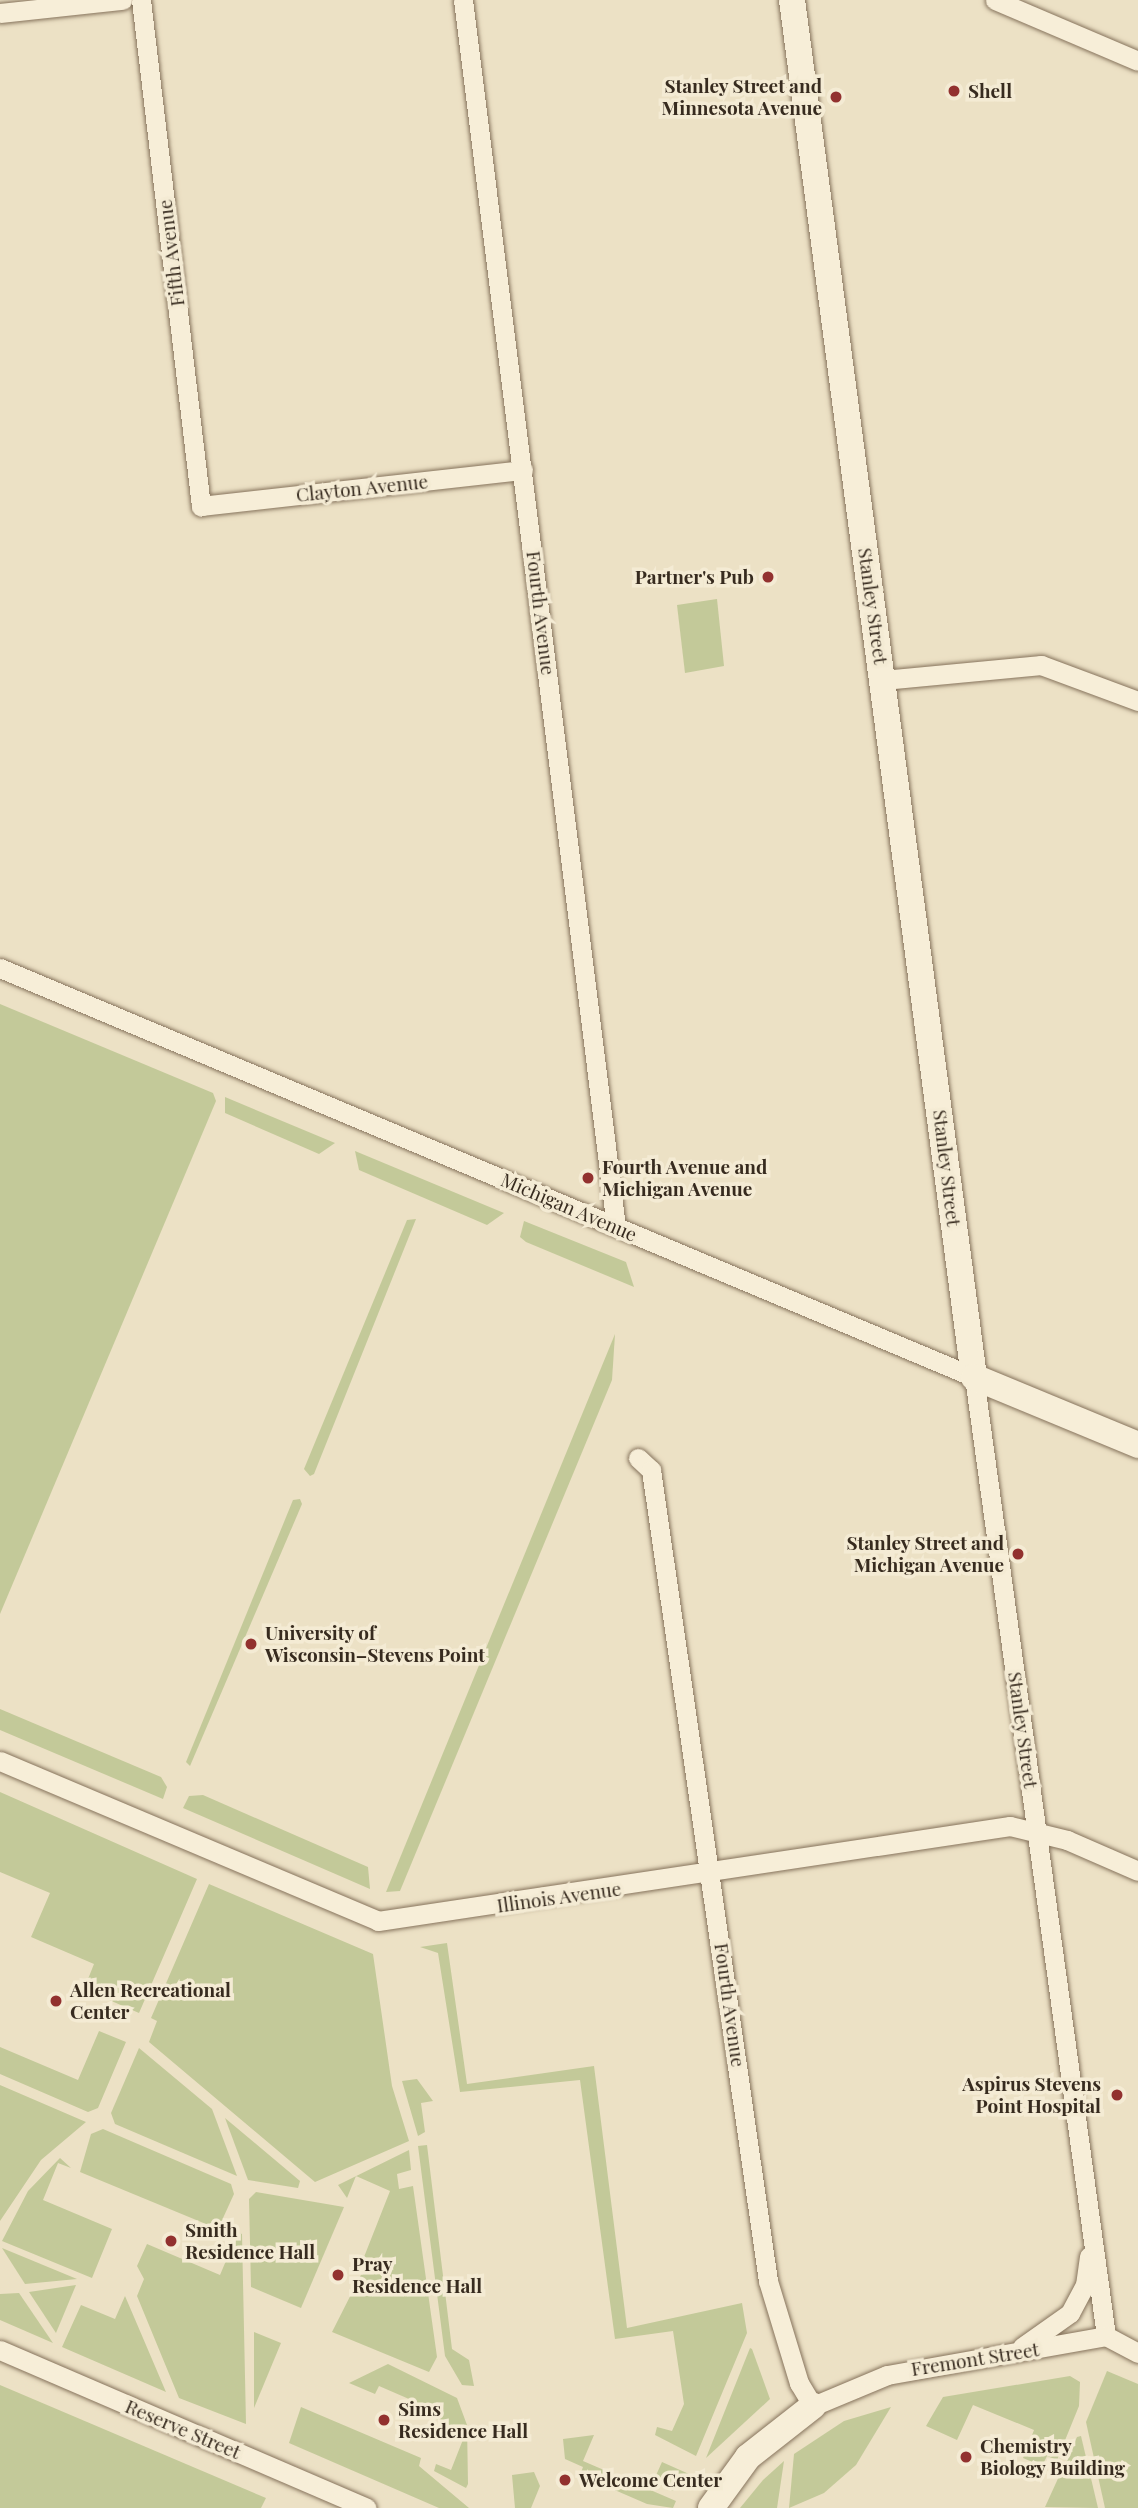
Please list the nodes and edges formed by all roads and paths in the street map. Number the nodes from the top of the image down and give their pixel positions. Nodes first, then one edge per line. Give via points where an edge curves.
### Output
1 (122, 0) edge
2 (141, 0) edge
3 (463, 0) edge
4 (792, 0) edge
5 (995, 0) edge
6 (0, 13) edge
7 (1138, 61) edge
8 (523, 470) junction
9 (201, 506) joint
10 (883, 680) junction
11 (1138, 701) edge
12 (0, 968) edge
13 (616, 1226) junction
14 (974, 1377) junction
15 (1138, 1445) edge
16 (638, 1458) dead end
17 (0, 1761) edge
18 (1037, 1832) junction
19 (1138, 1871) edge
20 (712, 1875) junction
21 (1090, 2215) junction
22 (1107, 2336) junction
23 (0, 2350) edge
24 (1138, 2353) edge
25 (1006, 2356) junction
26 (813, 2406) junction
27 (366, 2508) edge
28 (711, 2508) edge

1 - 6 street
2 - 9 street, Fifth Avenue
3 - 8 street, Fourth Avenue
4 - 10 street, Stanley Street
5 - 7 street
8 - 9 street, Clayton Avenue
8 - 13 street, Fourth Avenue
10 - 11 street via 1041,665
10 - 14 street, Stanley Street
12 - 13 street, Michigan Avenue
13 - 14 street, Michigan Avenue
14 - 15 street, Michigan Avenue
14 - 18 street, Stanley Street
16 - 20 street, Fourth Avenue via 651,1470
17 - 20 street, Illinois Avenue via 378,1921
18 - 19 street, Illinois Avenue
18 - 20 street, Illinois Avenue via 1010,1826
18 - 21 street, Stanley Street
20 - 26 street, Fourth Avenue via 768,2281 782,2342
21 - 22 street, Stanley Street
21 - 25 street via 1081,2296 1056,2326
22 - 24 street
22 - 25 street, Fremont Street
23 - 27 street, Reserve Street
25 - 26 street, Fremont Street via 887,2375
26 - 28 street via 748,2457

